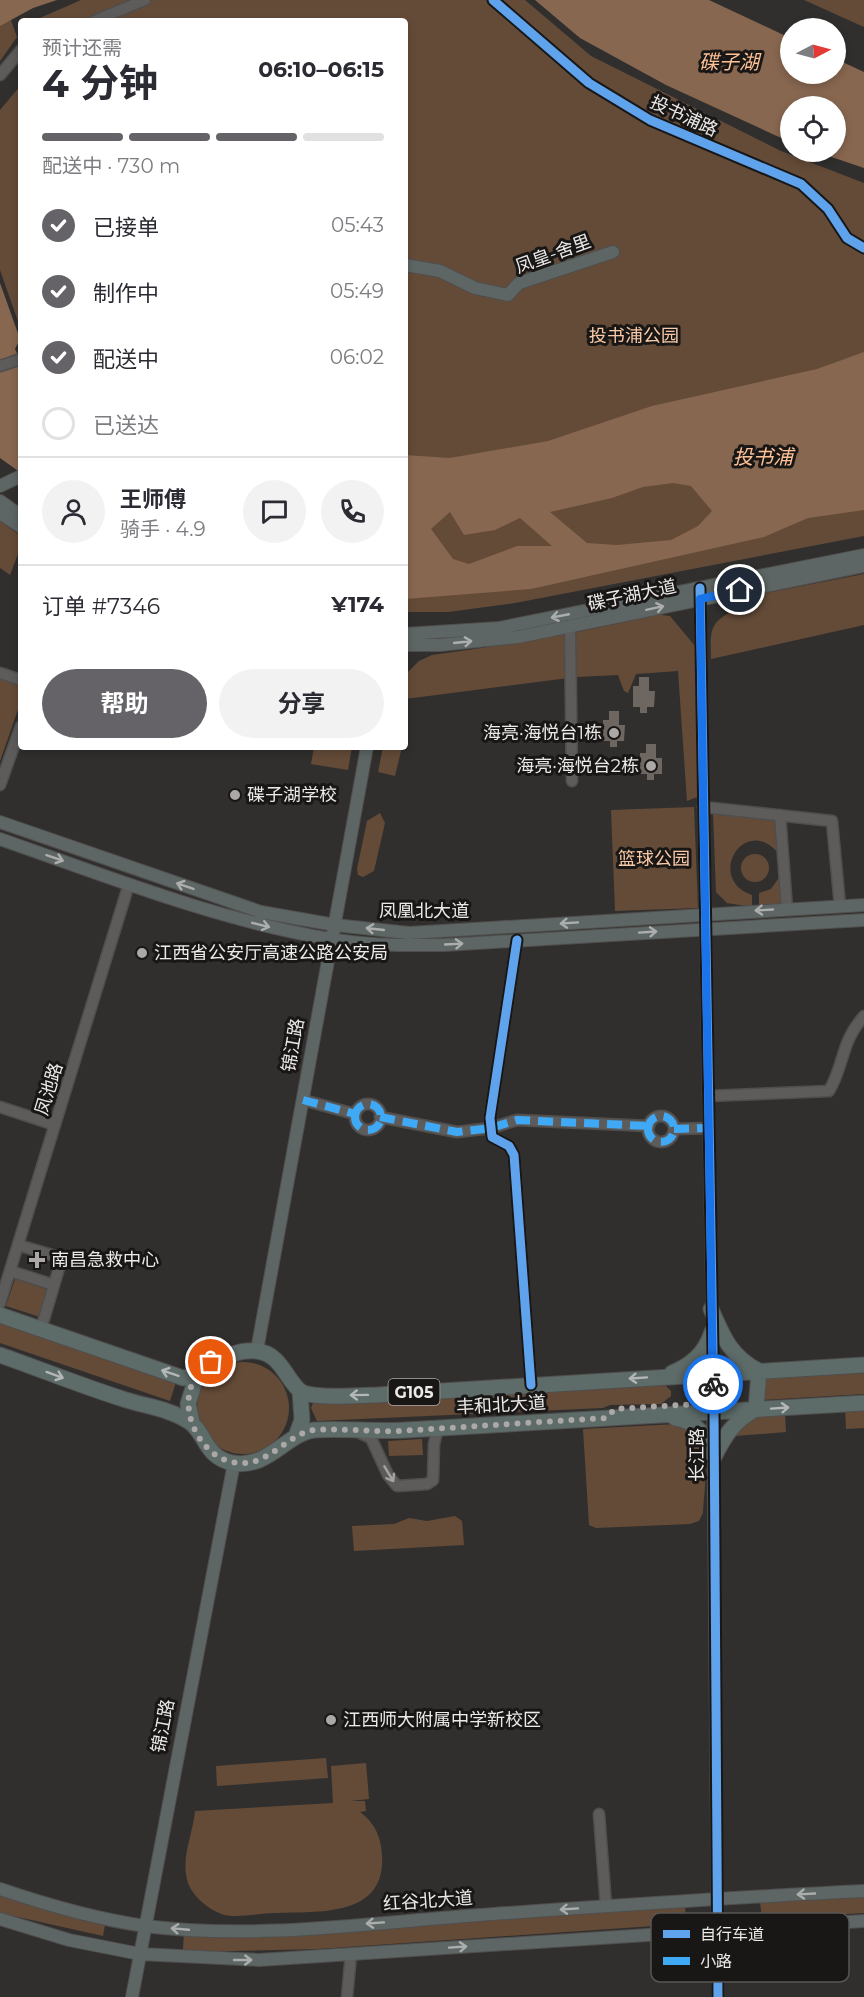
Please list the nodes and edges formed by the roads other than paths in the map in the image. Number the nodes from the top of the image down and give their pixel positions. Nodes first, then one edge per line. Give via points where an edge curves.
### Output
1 (145, 0) edge
2 (493, 0) edge
3 (101, 18) edge
4 (18, 54) edge
5 (0, 75) edge
6 (864, 248) edge
7 (613, 252) dead end
8 (408, 266) edge
9 (18, 360) edge
10 (0, 366) edge
11 (18, 477) edge
12 (0, 486) edge
13 (0, 501) edge
14 (0, 513) edge
15 (18, 514) edge
16 (18, 525) edge
17 (864, 555) edge
18 (864, 566) edge
19 (700, 594) junction
20 (570, 626) junction
21 (408, 634) edge
22 (408, 645) edge
23 (0, 673) edge
24 (18, 679) edge
25 (18, 734) edge
26 (366, 750) edge
27 (572, 781) dead end
28 (0, 785) edge
29 (703, 807) junction
30 (780, 815) junction
31 (0, 822) edge
32 (0, 839) edge
33 (129, 884) junction
34 (864, 904) edge
35 (840, 906) junction
36 (787, 909) junction
37 (705, 914) junction
38 (864, 920) edge
39 (335, 925) junction
40 (706, 929) junction
41 (332, 940) junction
42 (517, 940) junction
43 (864, 1016) edge
44 (708, 1096) junction
45 (303, 1100) junction
46 (0, 1107) edge
47 (355, 1114) junction
48 (380, 1117) junction
49 (55, 1125) junction
50 (649, 1126) junction
51 (491, 1128) junction
52 (709, 1128) junction
53 (674, 1129) junction
54 (18, 1245) junction
55 (10, 1271) junction
56 (54, 1285) junction
57 (0, 1303) edge
58 (711, 1309) junction
59 (0, 1315) edge
60 (41, 1329) junction
61 (712, 1332) junction
62 (257, 1350) junction
63 (0, 1355) edge
64 (864, 1365) edge
65 (759, 1371) junction
66 (712, 1374) junction
67 (197, 1375) junction
68 (663, 1377) junction
69 (531, 1385) junction
70 (300, 1391) junction
71 (864, 1403) edge
72 (713, 1407) junction
73 (756, 1409) junction
74 (660, 1415) junction
75 (606, 1418) junction
76 (192, 1422) junction
77 (438, 1428) junction
78 (355, 1431) junction
79 (296, 1436) junction
80 (714, 1456) junction
81 (234, 1463) junction
82 (599, 1814) dead end
83 (0, 1889) edge
84 (864, 1891) edge
85 (716, 1898) junction
86 (606, 1906) junction
87 (717, 1913) edge
88 (0, 1919) edge
89 (864, 1922) edge
90 (849, 1923) edge
91 (144, 1926) junction
92 (651, 1934) edge
93 (140, 1950) junction
94 (351, 1954) junction
95 (132, 1997) edge
96 (347, 1997) edge

1 - 3 street
2 - 6 street, 投书浦路 via 589,83 640,114 801,184 828,209 847,238
4 - 5 street
7 - 8 main road, 凤皇-舍里 via 519,282 507,295 475,288 440,271
9 - 10 street
11 - 12 main road
13 - 15 main road
14 - 16 main road
17 - 19 main road, 碟子湖大道
18 - 19 main road, 碟子湖大道
20 -> 19 main road, 碟子湖大道
19 -> 21 main road, 碟子湖大道 via 499,628
19 - 29 street, 长江路
22 -> 20 main road, 碟子湖大道 via 518,637
20 - 27 street
23 - 24 street
25 - 28 street
26 - 39 main road, 锦江路
29 - 30 street
29 - 37 street, 长江路
30 - 35 street via 832,821
30 - 36 street
39 -> 31 main road, 凤凰北大道 via 261,912
32 -> 33 main road, 凤凰北大道
33 -> 41 main road, 凤凰北大道 via 263,926
33 - 49 street, 凤池路
34 - 35 main road, 凤凰北大道
35 - 36 main road, 凤凰北大道
36 -> 37 main road, 凤凰北大道
37 -> 39 main road, 凤凰北大道 via 409,933
37 - 40 street, 长江路
38 - 40 main road, 凤凰北大道
39 - 41 main road, 锦江路
42 -> 40 main road, 凤凰北大道
40 - 44 street, 长江路
41 -> 42 main road, 凤凰北大道 via 385,945
41 - 45 main road, 锦江路
42 - 51 street
43 - 44 street via 852,1030 829,1091
44 - 52 street, 长江路
45 - 47 street
45 - 62 main road, 锦江路
46 - 49 street
47 - 48 street via 360,1107 371,1105
47 - 48 street via 358,1126 366,1130 375,1128
48 - 51 street via 457,1132
49 - 54 street, 凤池路
50 - 51 street via 517,1120
50 - 53 street via 657,1117 665,1117
50 - 53 street via 652,1138 660,1142 668,1140
51 - 69 street via 492,1137 509,1146 514,1155
52 - 53 street
52 - 58 street, 长江路
54 - 55 street, 凤池路
54 - 56 street via 62,1258
55 - 56 street
55 - 57 street, 凤池路
56 - 60 street
58 - 61 street, 长江路
58 - 65 highway via 735,1355
59 - 60 highway
67 -> 60 highway via 183,1378
61 - 66 street, 长江路
61 - 68 highway via 699,1356
62 - 67 highway via 211,1362
62 - 70 highway via 275,1359
63 -> 76 highway
64 - 65 highway, 丰和北大道 / G105
65 - 66 highway, 丰和北大道 / G105
65 - 73 highway
66 - 68 highway, 丰和北大道 / G105
66 - 72 street, 长江路
67 - 76 highway via 188,1404
68 -> 69 highway, 丰和北大道 / G105
69 -> 70 highway, 丰和北大道 / G105 via 378,1395 317,1395
70 - 79 highway via 302,1420
73 -> 71 highway, 丰和北大道 / G105
72 - 73 highway, 丰和北大道 / G105
72 - 74 highway, 丰和北大道 / G105
72 - 75 highway via 615,1409
72 - 80 street, 长江路
73 - 80 highway via 729,1429
74 - 75 highway, 丰和北大道 / G105
74 - 80 highway via 695,1425 704,1433
75 - 77 highway, 丰和北大道 / G105
76 - 81 highway via 203,1443 217,1456
77 - 78 highway, 丰和北大道 / G105
78 -> 77 street via 371,1438 397,1486 434,1480
78 - 79 highway, 丰和北大道 / G105 via 313,1430
79 - 81 highway, 丰和北大道 / G105 via 278,1452 256,1461
80 - 85 street, 长江路
81 - 91 main road, 锦江路
82 - 86 street
83 - 91 main road, 红谷北大道 via 37,1902
84 -> 85 main road, 红谷北大道
85 - 86 main road, 红谷北大道
85 - 87 street, 长江路
86 -> 91 main road, 红谷北大道 via 293,1929 211,1931
88 - 93 main road
89 - 90 main road
91 - 93 main road, 锦江路
94 -> 92 main road
93 -> 94 main road via 259,1960
93 - 95 main road, 锦江路
94 - 96 street

